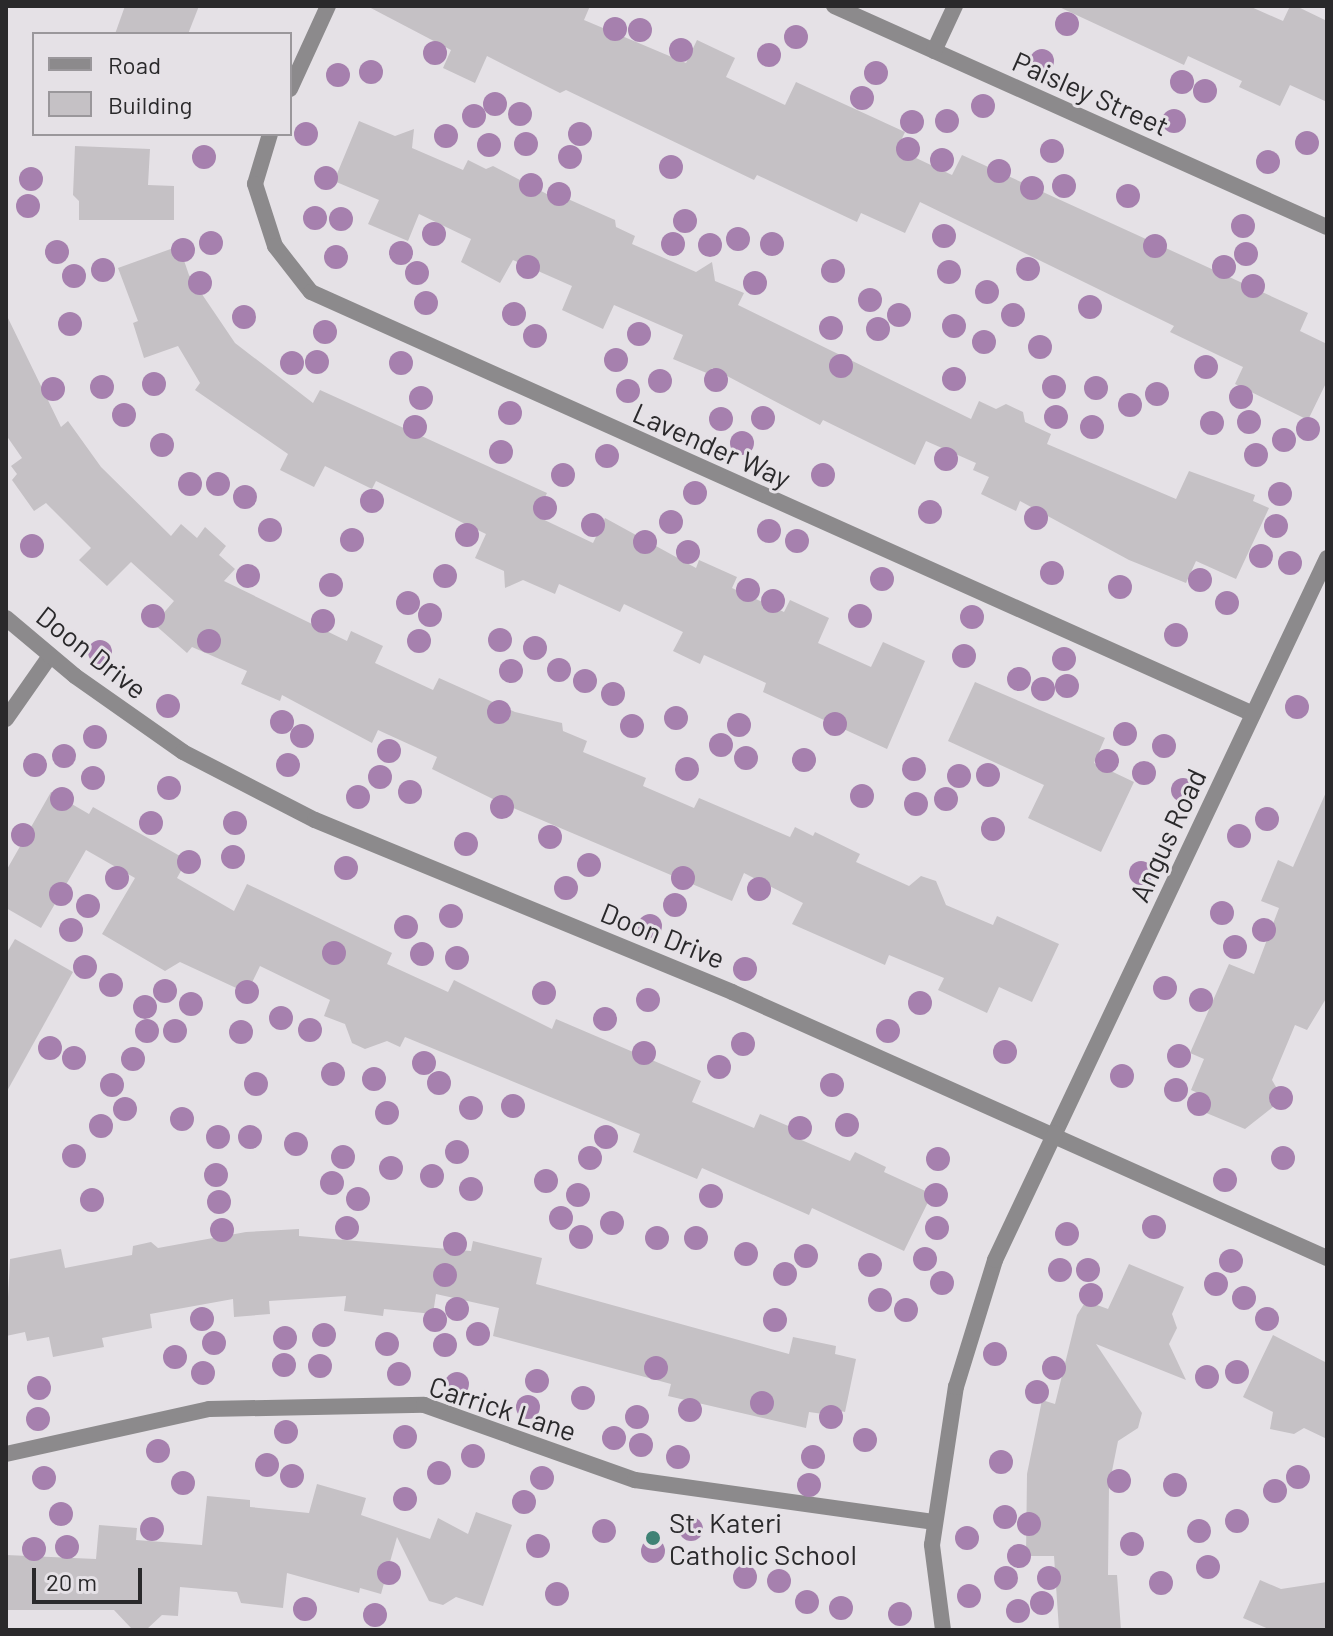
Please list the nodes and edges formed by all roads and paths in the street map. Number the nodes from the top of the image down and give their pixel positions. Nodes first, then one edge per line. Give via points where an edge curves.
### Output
1 (328, 6) edge
2 (834, 6) edge
3 (955, 6) edge
4 (934, 51) junction
5 (292, 85) edge
6 (269, 136) edge
7 (1327, 227) edge
8 (1327, 558) edge
9 (6, 618) edge
10 (50, 656) junction
11 (1253, 714) junction
12 (6, 719) edge
13 (1055, 1133) junction
14 (1327, 1258) edge
15 (6, 1454) edge
16 (935, 1522) junction
17 (943, 1630) edge

1 - 5 street
2 - 4 street, Paisley Street
3 - 4 street
4 - 7 street, Paisley Street
6 - 11 street, Lavender Way via 255,184 275,246 311,292
8 - 11 street, Angus Road
9 - 10 street, Doon Drive
10 - 12 street
10 - 13 street, Doon Drive via 183,752 315,820
11 - 13 street, Angus Road
13 - 14 street, Doon Drive
13 - 16 street, Angus Road via 990,1274 956,1387
15 - 16 street, Carrick Lane via 209,1409 424,1405 635,1480
16 - 17 street, Angus Road via 932,1545

